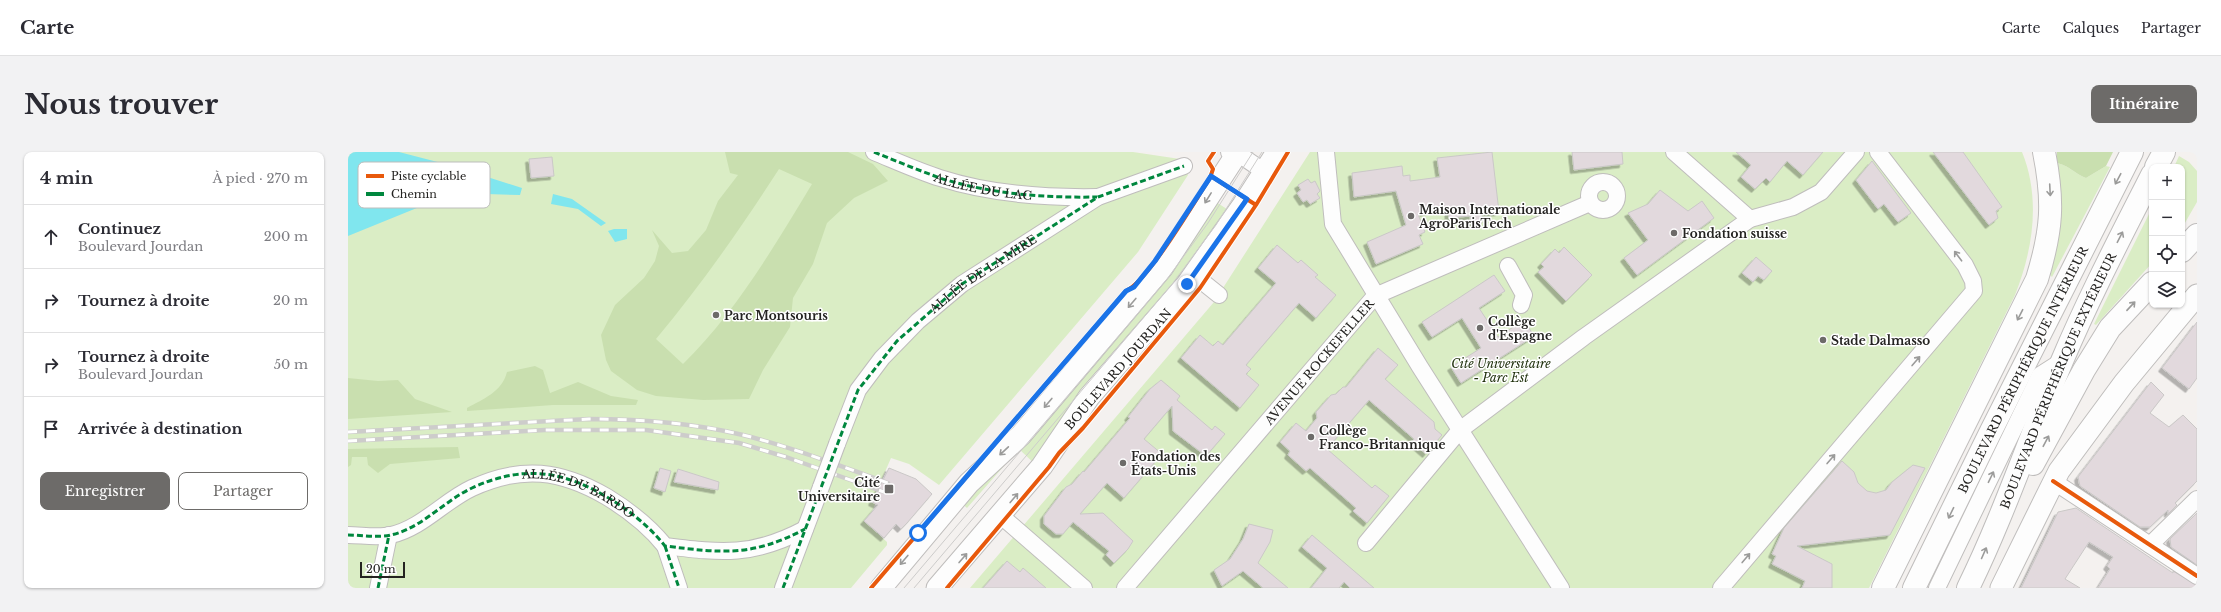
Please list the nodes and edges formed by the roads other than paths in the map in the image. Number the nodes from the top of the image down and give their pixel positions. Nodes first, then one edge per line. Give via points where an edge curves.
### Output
1 (874, 152) edge
2 (1234, 152) edge
3 (1277, 152) edge
4 (1326, 152) edge
5 (1674, 152) edge
6 (1856, 152) edge
7 (1878, 152) edge
8 (2044, 152) edge
9 (2164, 152) edge
10 (2131, 153) edge
11 (2158, 164) edge
12 (1184, 166) dead end
13 (1265, 172) junction
14 (2149, 181) edge
15 (1098, 197) junction
16 (1590, 202) dead end
17 (2106, 203) junction
18 (1750, 219) junction
19 (2197, 235) edge
20 (2185, 248) edge
21 (1508, 266) dead end
22 (1194, 275) junction
23 (2149, 286) edge
24 (1219, 295) dead end
25 (2197, 295) edge
26 (1375, 296) junction
27 (1521, 305) dead end
28 (2062, 361) junction
29 (1460, 430) junction
30 (2053, 481) junction
31 (2197, 499) edge
32 (1000, 515) junction
33 (1998, 523) junction
34 (805, 529) junction
35 (348, 534) edge
36 (389, 535) junction
37 (1366, 543) dead end
38 (2150, 545) junction
39 (665, 546) junction
40 (1898, 557) junction
41 (2197, 576) edge
42 (378, 588) edge
43 (679, 588) edge
44 (783, 588) edge
45 (880, 588) edge
46 (937, 588) edge
47 (1084, 588) edge
48 (1125, 588) edge
49 (1561, 588) edge
50 (1721, 588) edge
51 (1883, 588) edge
52 (1914, 588) edge
53 (1937, 588) edge
54 (1968, 588) edge
55 (2001, 588) edge

1 - 15 street, ALLÉE DU LAC via 940,178 997,191 1039,196
2 - 13 street
2 -> 45 main road via 1163,267 1021,435 969,483
3 - 13 main road, BOULEVARD JOURDAN
4 - 26 street via 1332,224
5 - 18 street
6 - 18 street via 1829,184 1810,198 1793,207
50 -> 7 street via 1970,298 1974,290 1966,265
8 -> 40 highway via 2051,208 2044,255 2037,279
9 - 11 highway
10 -> 17 highway, BOULEVARD PÉRIPHÉRIQUE INTÉRIEUR
12 - 15 street, ALLÉE DE LA MIRE
13 - 22 main road, BOULEVARD JOURDAN
28 -> 14 highway, BOULEVARD PÉRIPHÉRIQUE EXTÉRIEUR via 2095,286
15 - 34 street, ALLÉE DE LA MIRE, bridge via 962,284 897,341 858,390
16 - 26 street, AVENUE ROCKEFELLER
17 - 40 highway via 2064,268
17 -> 52 highway, BOULEVARD PÉRIPHÉRIQUE INTÉRIEUR
18 - 29 street via 1584,337
19 - 20 highway
21 - 27 street via 1524,294
22 - 24 street
32 -> 22 main road, BOULEVARD JOURDAN via 1042,466 1089,397
33 -> 23 highway via 2106,334
25 - 30 main road via 2124,383
26 - 29 street
26 - 48 street, AVENUE ROCKEFELLER
28 - 33 highway, BOULEVARD PÉRIPHÉRIQUE EXTÉRIEUR
53 -> 28 street via 2040,375
29 - 37 street
29 - 49 street
30 - 38 street
30 - 55 main road
31 - 38 street
46 -> 32 main road, BOULEVARD JOURDAN
32 - 47 street
54 -> 33 highway, BOULEVARD PÉRIPHÉRIQUE EXTÉRIEUR
34 - 39 street via 767,546 740,551 713,552
34 - 44 street, ALLÉE DE LA MIRE
35 - 36 street, ALLÉE DU BARDO
36 - 39 street, ALLÉE DU BARDO via 406,530 471,489 493,479 514,474 544,474 560,476 589,487 633,512
36 - 42 street
38 - 41 street
39 - 43 street
40 - 51 highway

